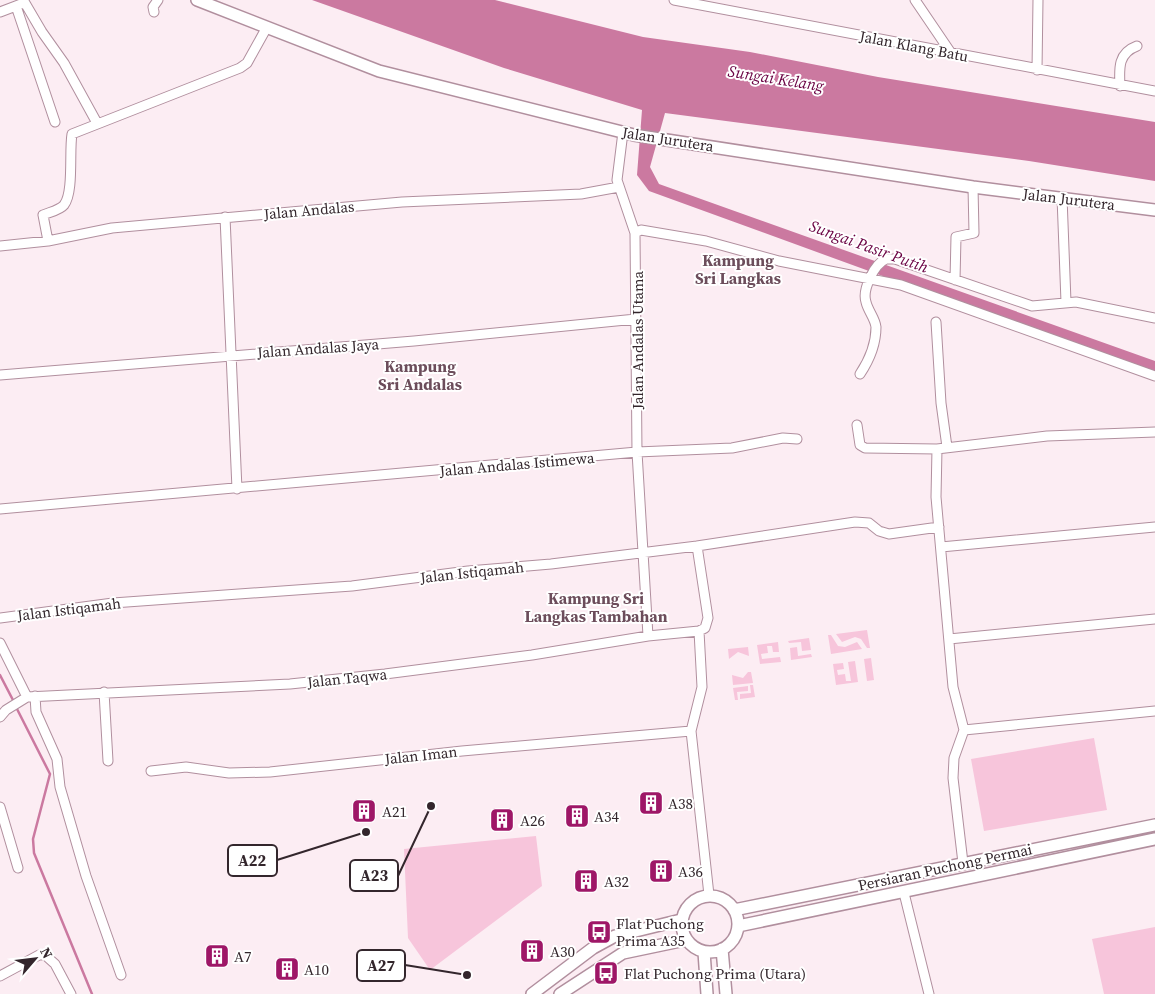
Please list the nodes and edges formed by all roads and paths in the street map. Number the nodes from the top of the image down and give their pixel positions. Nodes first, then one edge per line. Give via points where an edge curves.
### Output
1 (158, 0) edge
2 (198, 0) edge
3 (674, 0) edge
4 (915, 0) edge
5 (1038, 0) edge
6 (27, 1) edge
7 (16, 6) junction
8 (0, 12) edge
9 (154, 12) dead end
10 (268, 27) junction
11 (1137, 46) dead end
12 (951, 53) junction
13 (1037, 70) junction
14 (1120, 86) junction
15 (1155, 91) edge
16 (55, 122) dead end
17 (97, 123) junction
18 (629, 133) junction
19 (619, 187) junction
20 (973, 187) junction
21 (1062, 197) junction
22 (1155, 210) edge
23 (225, 217) junction
24 (636, 232) junction
25 (48, 240) junction
26 (0, 246) edge
27 (871, 277) junction
28 (956, 280) junction
29 (1066, 302) junction
30 (1155, 318) edge
31 (636, 319) junction
32 (936, 322) dead end
33 (231, 354) junction
34 (860, 374) dead end
35 (0, 375) edge
36 (1155, 376) edge
37 (857, 425) dead end
38 (1155, 432) edge
39 (797, 439) dead end
40 (947, 447) junction
41 (937, 449) junction
42 (637, 452) junction
43 (237, 489) junction
44 (0, 509) edge
45 (939, 527) junction
46 (1155, 527) edge
47 (697, 546) junction
48 (941, 546) junction
49 (642, 551) junction
50 (0, 618) edge
51 (1155, 619) edge
52 (698, 631) junction
53 (648, 636) junction
54 (949, 639) junction
55 (0, 643) edge
56 (104, 692) junction
57 (31, 696) junction
58 (1155, 711) edge
59 (3, 713) edge
60 (964, 730) junction
61 (691, 731) junction
62 (108, 761) dead end
63 (151, 772) dead end
64 (0, 807) edge
65 (1155, 825) edge
66 (1155, 839) edge
67 (963, 863) junction
68 (18, 868) dead end
69 (904, 893) junction
70 (708, 895) junction
71 (734, 910) junction
72 (681, 920) junction
73 (738, 926) junction
74 (685, 940) junction
75 (722, 949) junction
76 (704, 952) junction
77 (121, 975) dead end
78 (0, 976) edge
79 (71, 994) edge
80 (532, 994) edge
81 (560, 994) edge
82 (707, 994) edge
83 (726, 994) edge
84 (929, 994) edge

1 - 9 street via 153,7
2 - 10 street, Jalan Jurutera
3 - 12 street, Jalan Klang Batu
4 - 12 street
5 - 13 street
6 - 7 street
6 - 17 street
7 - 8 street
7 - 16 street
10 - 17 street via 248,63 240,68
10 - 18 street, Jalan Jurutera via 379,70
11 - 14 street via 1122,56
12 - 13 street, Jalan Klang Batu
13 - 14 street, Jalan Klang Batu
14 - 15 street, Jalan Klang Batu
17 - 25 street via 72,134 66,202 63,207 43,215
18 - 19 street, Jalan Andalas Utama via 617,180
18 - 20 street, Jalan Jurutera
19 - 23 street, Jalan Andalas via 581,194 456,198
19 - 24 street, Jalan Andalas Utama
20 - 21 street, Jalan Jurutera
20 - 28 street via 974,233 956,238
21 - 22 street, Jalan Jurutera
21 - 29 street
23 - 25 street, Jalan Andalas via 112,228
23 - 33 street
24 - 27 street via 641,230 706,241 779,261
24 - 31 street, Jalan Andalas Utama
25 - 26 street, Jalan Andalas
27 - 28 street via 883,260 895,259
27 - 34 street via 865,299 876,324 875,344
27 - 36 street
28 - 29 street via 1032,306
29 - 30 street
31 - 33 street, Jalan Andalas Jaya via 414,341
31 - 42 street, Jalan Andalas Utama
32 - 40 street
33 - 35 street, Jalan Andalas Jaya
33 - 43 street
37 - 41 street via 860,445 865,448
38 - 40 street via 1046,436
39 - 42 street, Jalan Andalas Istimewa via 783,438 732,448
40 - 41 street
41 - 45 street
42 - 43 street, Jalan Andalas Istimewa
42 - 49 street, Jalan Andalas Utama
43 - 44 street, Jalan Andalas Istimewa
45 - 47 street, Jalan Istiqamah via 888,534 869,523 855,522
45 - 48 street
46 - 48 street
47 - 49 street, Jalan Istiqamah
47 - 52 street via 708,618 705,628
48 - 54 street
49 - 50 street, Jalan Istiqamah via 352,586 113,603
49 - 53 street, Jalan Andalas Utama
51 - 54 street
52 - 53 street, Jalan Taqwa
52 - 61 street via 702,687
53 - 56 street, Jalan Taqwa via 532,655 290,684
54 - 60 street via 953,687
55 - 57 street
56 - 57 street, Jalan Taqwa
56 - 62 street
57 - 59 street, Jalan Taqwa
57 - 77 street via 57,760 62,793 86,876
58 - 60 street
60 - 67 street via 954,758 953,778
61 - 63 street, Jalan Iman via 270,772 229,774 186,767
61 - 70 street
64 - 68 street
65 - 67 street, Persiaran Puchong Permai
66 - 69 street, Persiaran Puchong Permai
67 - 71 street, Persiaran Puchong Permai
69 - 73 street, Persiaran Puchong Permai
69 - 84 street
70 - 71 street via 724,899
70 - 72 street via 693,900
71 - 73 street
72 - 74 street
72 - 80 street via 615,936
73 - 75 street via 733,940
74 - 76 street
74 - 81 street via 623,953
75 - 76 street
75 - 83 street
76 - 82 street
78 - 79 street via 44,955 55,964

